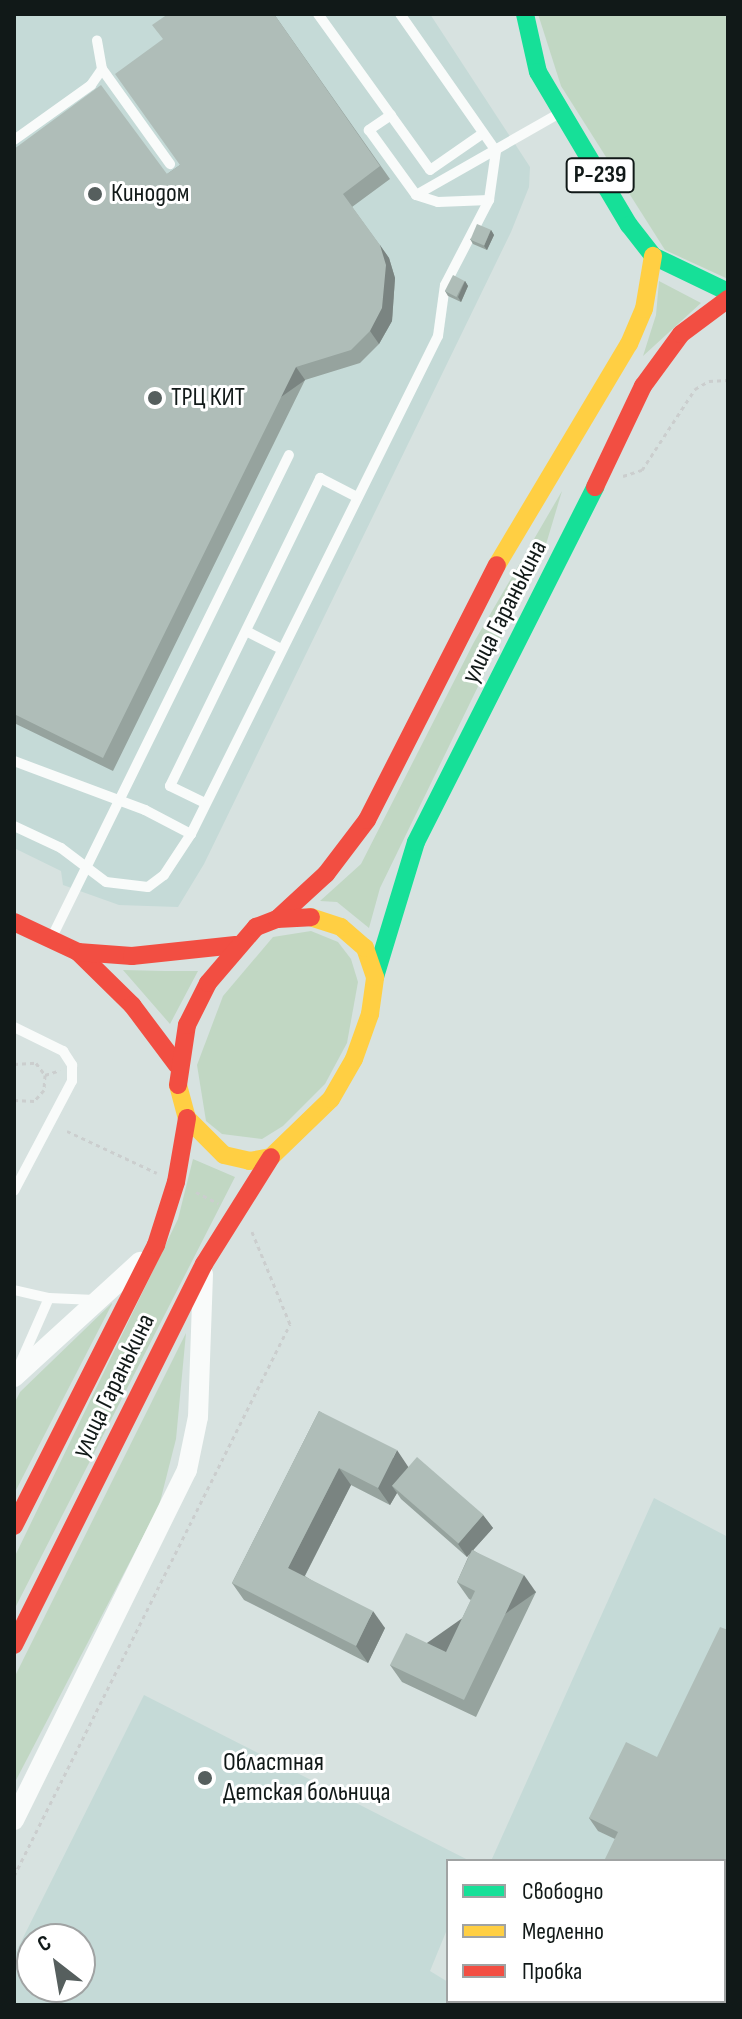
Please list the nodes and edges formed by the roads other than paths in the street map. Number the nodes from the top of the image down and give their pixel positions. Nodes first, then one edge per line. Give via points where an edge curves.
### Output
1 (318, 14) edge
2 (400, 14) edge
3 (525, 14) edge
4 (97, 40) dead end
5 (102, 69) junction
6 (561, 111) junction
7 (391, 115) junction
8 (482, 134) junction
9 (14, 140) edge
10 (496, 151) junction
11 (170, 164) edge
12 (412, 190) junction
13 (489, 200) junction
14 (653, 256) junction
15 (728, 292) edge
16 (728, 299) edge
17 (289, 455) dead end
18 (357, 497) junction
19 (248, 632) junction
20 (280, 648) junction
21 (14, 761) edge
22 (117, 801) junction
23 (205, 803) junction
24 (14, 826) edge
25 (191, 834) junction
26 (85, 871) junction
27 (277, 919) junction
28 (14, 922) edge
29 (51, 938) junction
30 (235, 945) junction
31 (78, 952) junction
32 (375, 977) junction
33 (14, 1027) edge
34 (177, 1065) junction
35 (187, 1118) junction
36 (271, 1157) junction
37 (14, 1191) edge
38 (156, 1245) junction
39 (204, 1264) junction
40 (14, 1290) edge
41 (49, 1298) junction
42 (101, 1301) junction
43 (15, 1375) edge
44 (14, 1526) edge
45 (14, 1645) edge
46 (14, 1820) edge

1 - 7 lane
2 - 8 lane
3 - 6 main road, Р-239 via 538,72
4 - 5 lane
5 - 9 lane via 91,85
5 - 11 lane
6 - 10 lane
6 - 14 main road, Р-239
7 - 8 lane via 430,170
7 - 12 lane via 369,130
8 - 10 lane
10 - 12 lane
10 - 13 lane
12 - 13 lane via 438,202
13 - 18 lane via 445,285 438,336
14 - 15 main road
14 - 27 main road, улица Гаранькина via 644,309 629,344 504,551 367,820 326,874
16 - 32 main road, улица Гаранькина via 681,334 660,360 600,474 416,842
17 - 22 lane
18 - 19 lane via 320,478
18 - 20 lane
19 - 20 lane
19 - 23 lane via 170,786
20 - 23 lane
21 - 22 lane
22 - 25 lane
22 - 26 lane
23 - 25 lane
24 - 26 lane via 61,848
25 - 26 lane via 164,875 148,887 106,882
26 - 29 lane
27 - 30 main road
27 - 32 main road via 311,917 341,927 365,948
28 - 29 main road
29 - 31 main road
30 - 31 main road via 132,956
30 - 34 main road via 187,1025
31 - 34 main road via 132,1005
32 - 36 main road via 370,1014 354,1059 331,1099
33 - 37 lane via 63,1051 72,1065 72,1081
34 - 35 main road via 177,1089
35 - 36 main road via 224,1155 249,1161
35 - 38 main road, улица Гаранькина via 176,1182
36 - 39 main road, улица Гаранькина
38 - 42 street
38 - 44 main road, улица Гаранькина
39 - 45 main road, улица Гаранькина
39 - 46 street via 198,1417 187,1470
40 - 41 lane
41 - 42 lane
41 - 43 lane
42 - 43 street

